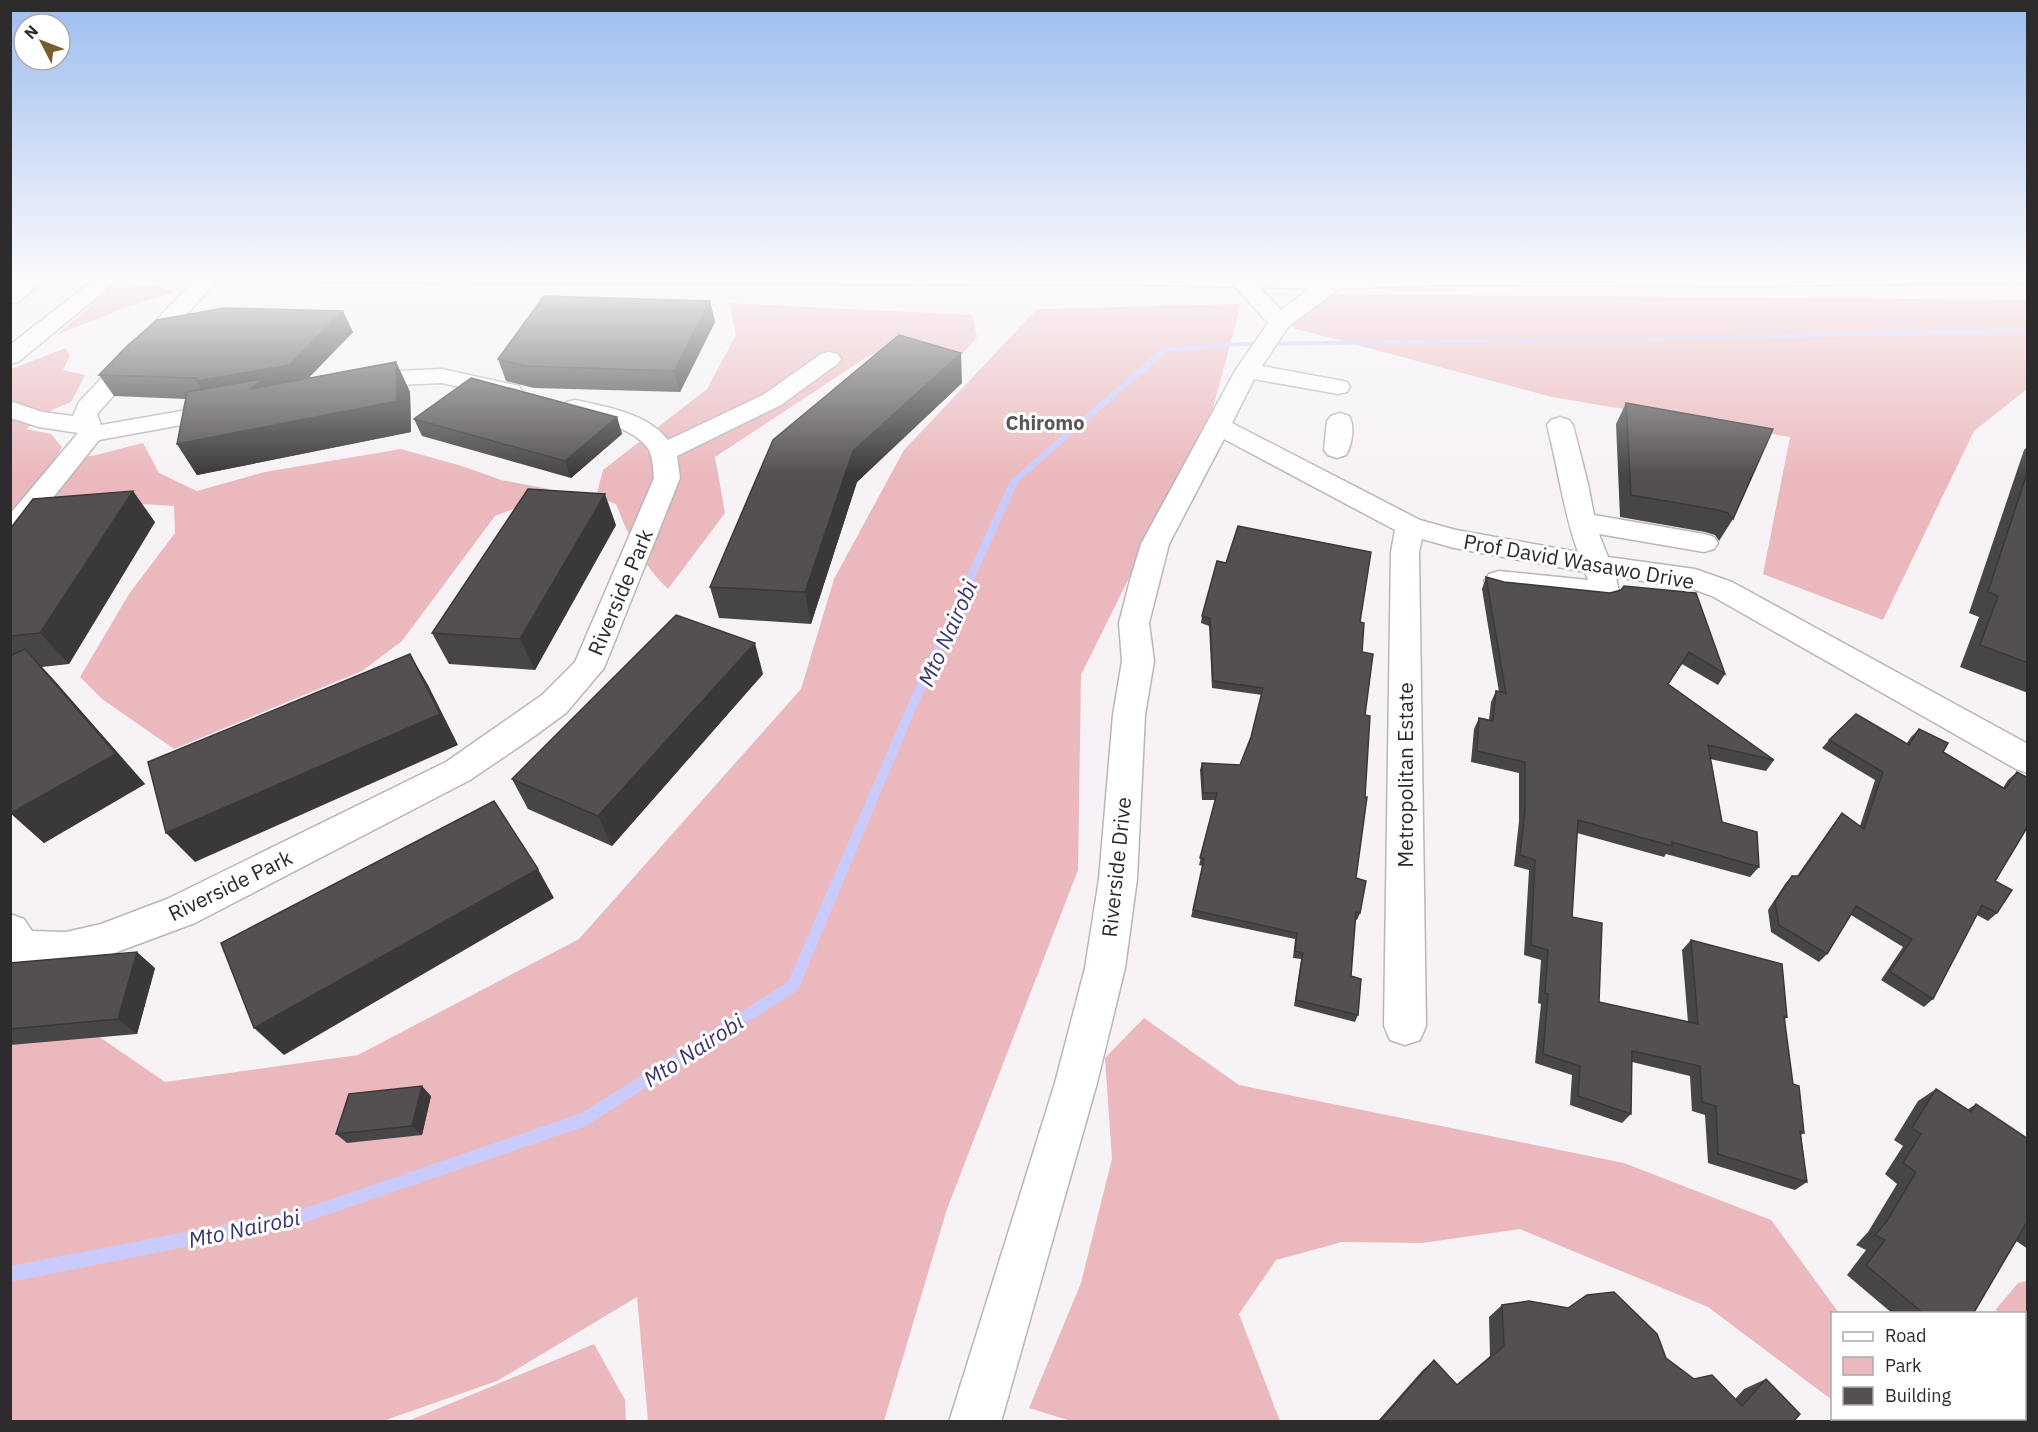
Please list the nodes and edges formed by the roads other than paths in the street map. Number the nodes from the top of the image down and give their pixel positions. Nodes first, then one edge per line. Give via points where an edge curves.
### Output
1 (29, 342) edge
2 (150, 342) edge
3 (1268, 342) edge
4 (1266, 344) junction
5 (10, 357) edge
6 (829, 359) dead end
7 (1338, 387) dead end
8 (339, 388) edge
9 (250, 405) edge
10 (10, 408) edge
11 (1340, 421) dead end
12 (1560, 426) dead end
13 (1220, 427) junction
14 (90, 430) junction
15 (1337, 450) dead end
16 (664, 452) junction
17 (1581, 522) junction
18 (1410, 526) junction
19 (10, 532) edge
20 (1704, 543) dead end
21 (1597, 565) junction
22 (1499, 581) edge
23 (2028, 759) edge
24 (10, 931) edge
25 (1405, 1026) dead end
26 (975, 1422) edge

1 - 5 main road
2 - 14 main road via 88,407 85,414
3 - 4 main road, Riverside Drive
4 - 7 main road
4 - 13 main road, Riverside Drive
6 - 16 main road via 772,400
8 - 16 main road via 396,378 442,376 618,418 656,441
9 - 14 main road
10 - 14 main road via 47,422
11 - 15 main road
12 - 17 main road
13 - 18 main road, Prof David Wasawo Drive
13 - 26 main road, Riverside Drive via 1155,544 1144,580 1134,623 1138,661 1129,715 1118,879 1105,968 1076,1083
14 - 19 main road
16 - 24 main road, Riverside Park via 667,478 588,668 554,704 518,731 458,771 182,911 101,941 66,949 22,948
17 - 20 main road
17 - 21 main road
18 - 21 main road, Prof David Wasawo Drive via 1454,539
18 - 25 main road, Metropolitan Estate via 1405,552
21 - 22 main road via 1605,588 1599,593
21 - 23 main road, Prof David Wasawo Drive via 1695,579 1722,589

